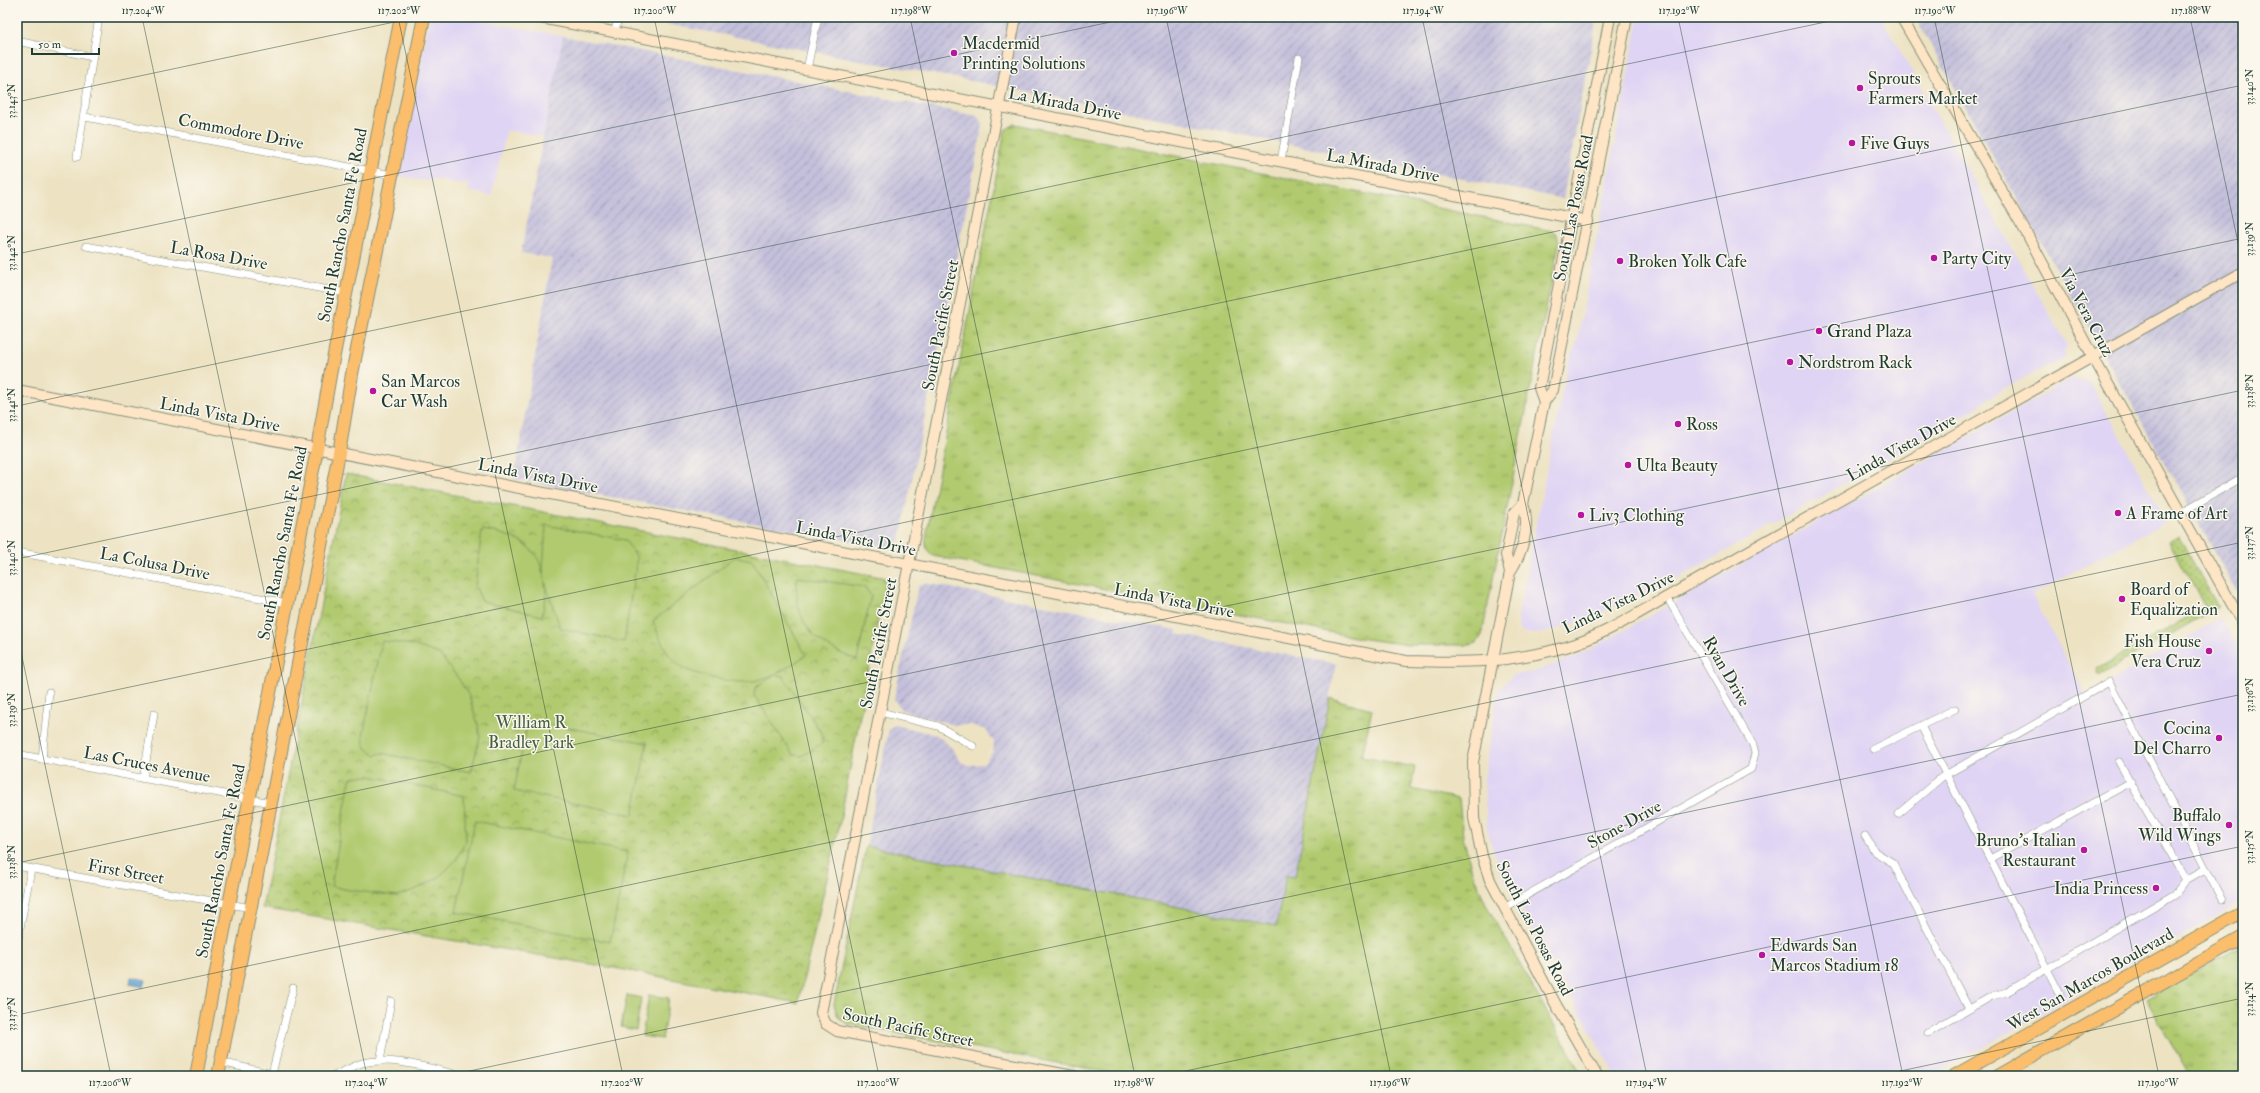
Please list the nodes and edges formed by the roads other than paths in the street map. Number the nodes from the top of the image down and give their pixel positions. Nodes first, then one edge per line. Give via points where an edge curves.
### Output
1 (99, 17) edge
2 (401, 17) edge
3 (424, 17) edge
4 (536, 17) edge
5 (618, 17) edge
6 (818, 17) edge
7 (1016, 17) edge
8 (1610, 17) edge
9 (1627, 17) edge
10 (1901, 17) edge
11 (615, 32) junction
12 (17, 41) edge
13 (92, 56) junction
14 (1299, 58) dead end
15 (807, 69) junction
16 (999, 106) junction
17 (85, 116) junction
18 (77, 157) dead end
19 (1281, 161) junction
20 (370, 170) junction
21 (392, 175) junction
22 (1572, 218) junction
23 (1588, 221) junction
24 (86, 246) dead end
25 (2243, 272) edge
26 (346, 293) junction
27 (2093, 357) junction
28 (17, 390) edge
29 (1544, 402) junction
30 (317, 449) junction
31 (339, 453) junction
32 (2243, 477) edge
33 (2180, 513) junction
34 (17, 552) edge
35 (909, 565) junction
36 (1667, 597) junction
37 (287, 603) junction
38 (2243, 624) edge
39 (1493, 662) junction
40 (49, 692) dead end
41 (1956, 709) dead end
42 (880, 712) junction
43 (154, 714) dead end
44 (1921, 726) junction
45 (973, 746) dead end
46 (1873, 749) dead end
47 (17, 754) edge
48 (42, 759) junction
49 (1754, 762) joint
50 (2119, 762) dead end
51 (1946, 774) junction
52 (143, 779) junction
53 (2131, 782) junction
54 (250, 799) junction
55 (271, 803) junction
56 (1898, 814) dead end
57 (1865, 836) dead end
58 (1990, 859) junction
59 (17, 866) edge
60 (31, 869) junction
61 (2205, 869) junction
62 (2186, 880) junction
63 (2222, 900) dead end
64 (229, 904) junction
65 (251, 908) junction
66 (1504, 908) junction
67 (2243, 912) edge
68 (2243, 937) edge
69 (17, 944) edge
70 (2047, 969) junction
71 (293, 988) dead end
72 (2060, 994) dead end
73 (392, 1001) dead end
74 (1969, 1009) junction
75 (2069, 1011) junction
76 (2079, 1030) junction
77 (1928, 1034) dead end
78 (380, 1061) junction
79 (221, 1062) junction
80 (272, 1074) junction
81 (196, 1076) edge
82 (218, 1076) edge
83 (280, 1076) edge
84 (334, 1076) edge
85 (463, 1076) edge
86 (1074, 1076) edge
87 (1597, 1076) edge
88 (1954, 1076) edge
89 (1997, 1076) edge

1 - 13 street
2 - 20 main road, South Rancho Santa Fe Road
3 - 21 main road
4 - 11 main road, La Mirada Drive
5 - 11 street
6 - 15 street
7 - 16 main road, South Pacific Street
8 - 22 main road, South Las Posas Road
9 - 23 main road, South Las Posas Road
10 - 27 main road, Via Vera Cruz via 2027,234
11 - 15 main road, La Mirada Drive
12 - 13 street
13 - 17 street
14 - 19 street
15 - 16 main road, La Mirada Drive
16 - 19 main road, La Mirada Drive
16 - 35 main road, South Pacific Street
17 - 18 street
17 - 20 street, Commodore Drive
19 - 22 main road, La Mirada Drive
20 - 21 street, Commodore Drive
20 - 26 main road, South Rancho Santa Fe Road
21 - 31 main road via 352,374
22 - 23 main road, La Mirada Drive
22 - 29 main road, South Las Posas Road via 1539,388
23 - 29 main road, South Las Posas Road via 1553,390
24 - 26 street, La Rosa Drive
25 - 27 main road, Linda Vista Drive
26 - 30 main road, South Rancho Santa Fe Road
27 - 33 main road, Via Vera Cruz
27 - 36 main road, Linda Vista Drive
28 - 30 main road, Linda Vista Drive
29 - 39 main road, South Las Posas Road via 1523,504 1527,515 1520,557 1510,572
30 - 31 main road, Linda Vista Drive
30 - 37 main road, South Rancho Santa Fe Road
31 - 35 main road, Linda Vista Drive
31 - 55 main road
32 - 33 street
33 - 38 main road, Via Vera Cruz
34 - 37 street, La Colusa Drive
35 - 39 main road, Linda Vista Drive via 1406,661
35 - 42 main road, South Pacific Street
36 - 39 main road, Linda Vista Drive via 1605,630 1567,646
36 - 49 street, Ryan Drive via 1753,745
37 - 54 main road, South Rancho Santa Fe Road
39 - 66 main road, South Las Posas Road via 1477,736 1472,787 1474,818 1482,856
40 - 48 street
41 - 44 street
42 - 45 street via 938,726
42 - 86 main road, South Pacific Street via 822,1005 821,1013 826,1024 837,1031
43 - 52 street
44 - 46 street
44 - 51 street
47 - 48 street, Las Cruces Avenue
48 - 52 street, Las Cruces Avenue
49 - 66 street, Stone Drive via 1751,769 1744,774
50 - 53 street
51 - 56 street
51 - 58 street
51 - 61 street via 2109,682
52 - 54 street, Las Cruces Avenue
53 - 58 street
53 - 62 street
54 - 55 street, Las Cruces Avenue
54 - 64 main road, South Rancho Santa Fe Road
55 - 65 main road
57 - 74 street via 1875,852 1894,863
58 - 70 street
59 - 60 street, First Street
60 - 64 street, First Street
60 - 69 street
61 - 62 street
61 - 63 street
62 - 70 street via 2175,894
64 - 65 street, First Street
64 - 81 main road, South Rancho Santa Fe Road
65 - 79 main road
66 - 87 main road, South Las Posas Road
67 - 75 main road, West San Marcos Boulevard
68 - 76 main road
70 - 72 street
70 - 74 street via 2007,992 1992,996
71 - 80 street
73 - 78 street
74 - 77 street
75 - 76 main road
75 - 88 main road, West San Marcos Boulevard
76 - 89 main road
78 - 84 street via 360,1064
78 - 85 street
79 - 80 street
79 - 82 main road
80 - 83 street

